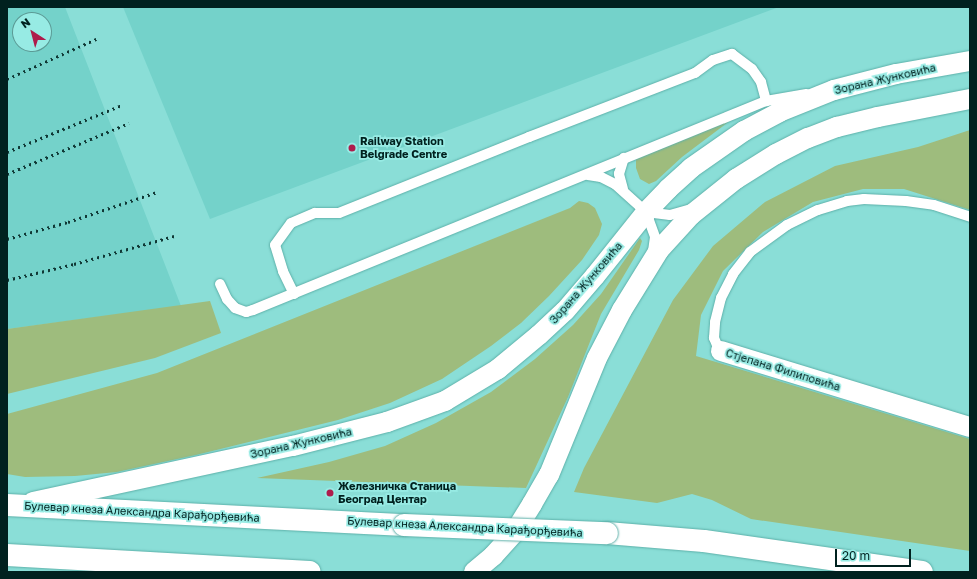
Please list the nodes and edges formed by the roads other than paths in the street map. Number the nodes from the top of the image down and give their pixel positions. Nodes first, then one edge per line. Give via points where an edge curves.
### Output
1 (970, 61) edge
2 (834, 90) junction
3 (970, 99) edge
4 (766, 101) junction
5 (624, 158) junction
6 (588, 175) junction
7 (623, 189) junction
8 (710, 199) junction
9 (646, 212) junction
10 (970, 217) edge
11 (646, 271) junction
12 (220, 284) dead end
13 (294, 294) junction
14 (722, 351) joint
15 (970, 426) edge
16 (12, 505) edge
17 (7, 555) edge
18 (799, 563) edge
19 (310, 572) edge
20 (474, 572) edge
21 (922, 572) edge

1 - 2 street, Зорана Жунковића via 896,74
2 - 4 lane
2 - 9 street, Зорана Жунковића via 779,112 727,141 691,168
3 - 8 street via 871,119 808,138 756,166
4 - 5 lane
4 - 13 lane via 761,82 752,69 732,54 713,60 695,73 339,213 315,213 291,223 275,245
5 - 6 lane
5 - 7 lane via 619,174
6 - 7 lane via 608,180
6 - 13 lane
7 - 9 lane
8 - 9 lane via 688,211 670,216
8 - 11 street via 675,231
9 - 11 lane via 655,237 655,247
9 - 16 street, Зорана Жунковића via 565,311 498,369 445,401 388,422 314,440
10 - 14 lane, Стјепана Филиповића via 934,205 864,199 847,201 818,210 787,225 750,252 732,274 721,298 715,322 714,338
11 - 20 street via 597,358 549,475 514,533
12 - 13 lane via 234,308 246,312
14 - 15 street, Стјепана Филиповића
16 - 18 main road, Булевар кнеза Александра Карађорђевића, bridge via 607,533 704,541
17 - 19 main road
18 - 21 main road, Булевар кнеза Александра Карађорђевића

